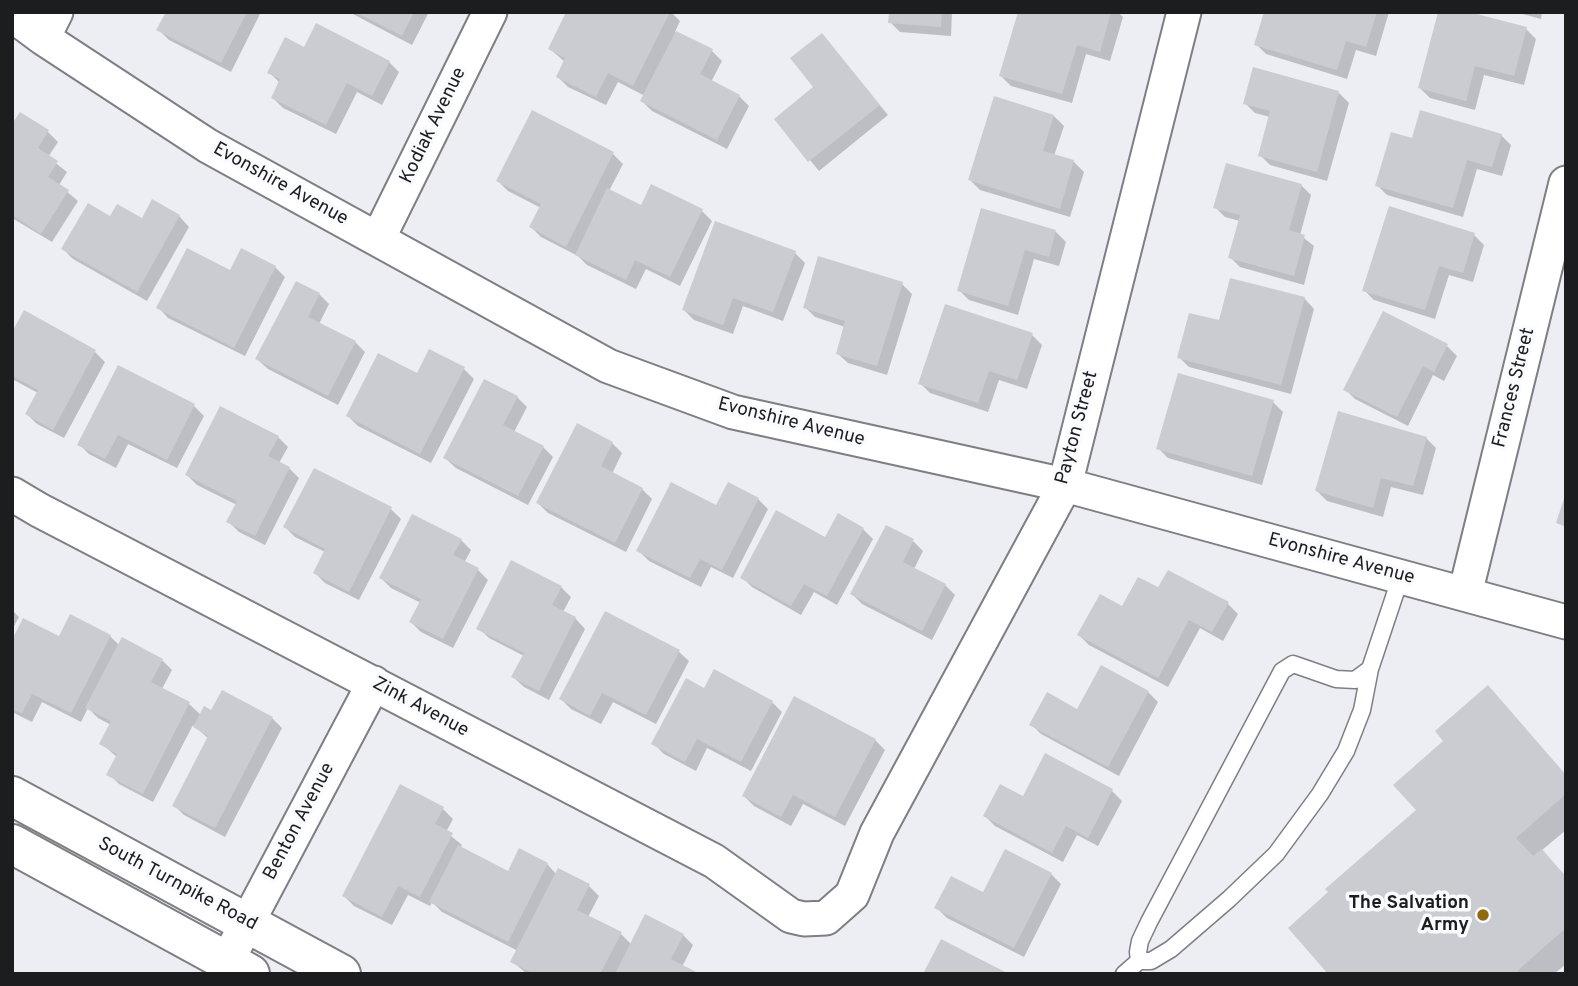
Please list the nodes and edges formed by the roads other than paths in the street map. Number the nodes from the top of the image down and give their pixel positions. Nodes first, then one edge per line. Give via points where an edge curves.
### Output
1 (490, 12) edge
2 (1184, 12) edge
3 (12, 15) edge
4 (49, 25) edge
5 (1566, 183) edge
6 (378, 239) junction
7 (1065, 485) junction
8 (12, 494) edge
9 (1401, 576) junction
10 (1465, 594) junction
11 (1566, 622) edge
12 (1370, 669) junction
13 (374, 683) junction
14 (12, 796) edge
15 (12, 844) edge
16 (826, 918) joint
17 (247, 923) junction
18 (1139, 961) junction
19 (239, 968) edge
20 (341, 974) edge
21 (1124, 974) edge

1 - 6 street, Kodiak Avenue
2 - 7 street, Payton Street
3 - 4 street, Evonshire Avenue
4 - 6 street, Evonshire Avenue via 208,146
5 - 10 street, Frances Street
6 - 7 street, Evonshire Avenue via 608,366 733,412
7 - 9 street, Evonshire Avenue
7 - 16 street, Payton Street via 877,833 852,894
8 - 13 street, Zink Avenue
9 - 10 street, Evonshire Avenue
9 - 12 lane
10 - 11 street, Evonshire Avenue
12 - 18 lane via 1362,710 1346,751 1276,854 1171,949 1151,961
12 - 18 lane via 1355,680 1336,679 1293,664 1282,671 1149,922 1140,941
13 - 16 street, Zink Avenue via 714,861 791,916
13 - 17 street, Benton Avenue
14 - 17 street, South Turnpike Road
15 - 19 street
17 - 19 street, Benton Avenue
17 - 20 street, South Turnpike Road
18 - 21 lane

